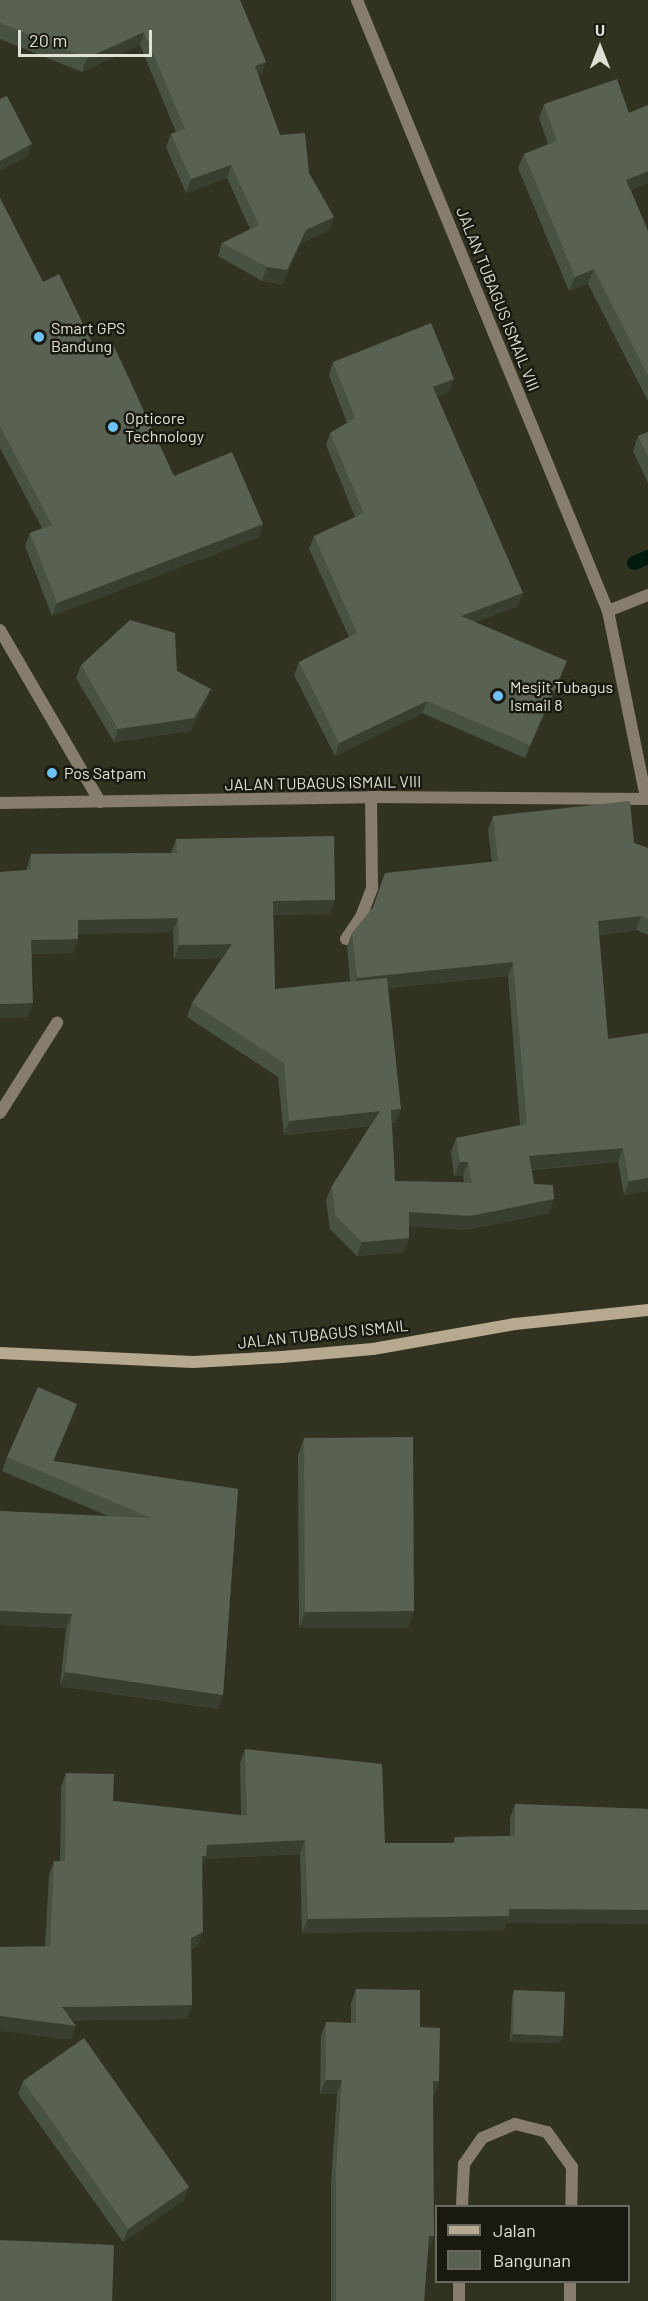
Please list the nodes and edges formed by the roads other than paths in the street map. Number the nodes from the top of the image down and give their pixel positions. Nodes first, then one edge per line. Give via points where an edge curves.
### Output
1 (357, 0) edge
2 (648, 595) edge
3 (608, 611) junction
4 (0, 630) edge
5 (371, 797) junction
6 (647, 798) edge
7 (100, 802) junction
8 (0, 803) edge
9 (346, 939) dead end
10 (57, 1023) dead end
11 (0, 1113) edge
12 (648, 1310) edge
13 (0, 1353) edge
14 (462, 2205) edge
15 (571, 2205) edge
16 (459, 2283) edge
17 (570, 2283) edge
18 (459, 2301) edge
19 (570, 2301) edge

1 - 3 street, JALAN TUBAGUS ISMAIL VIII
2 - 3 street
3 - 6 street, JALAN TUBAGUS ISMAIL VIII
4 - 7 street
5 - 6 street, JALAN TUBAGUS ISMAIL VIII
5 - 7 street, JALAN TUBAGUS ISMAIL VIII
5 - 9 street via 372,888 361,917
7 - 8 street, JALAN TUBAGUS ISMAIL VIII
10 - 11 street
12 - 13 main road, JALAN TUBAGUS ISMAIL via 515,1324 373,1349 282,1357 194,1362
14 - 15 street via 464,2164 482,2138 515,2124 547,2132 572,2167
16 - 18 street
17 - 19 street

